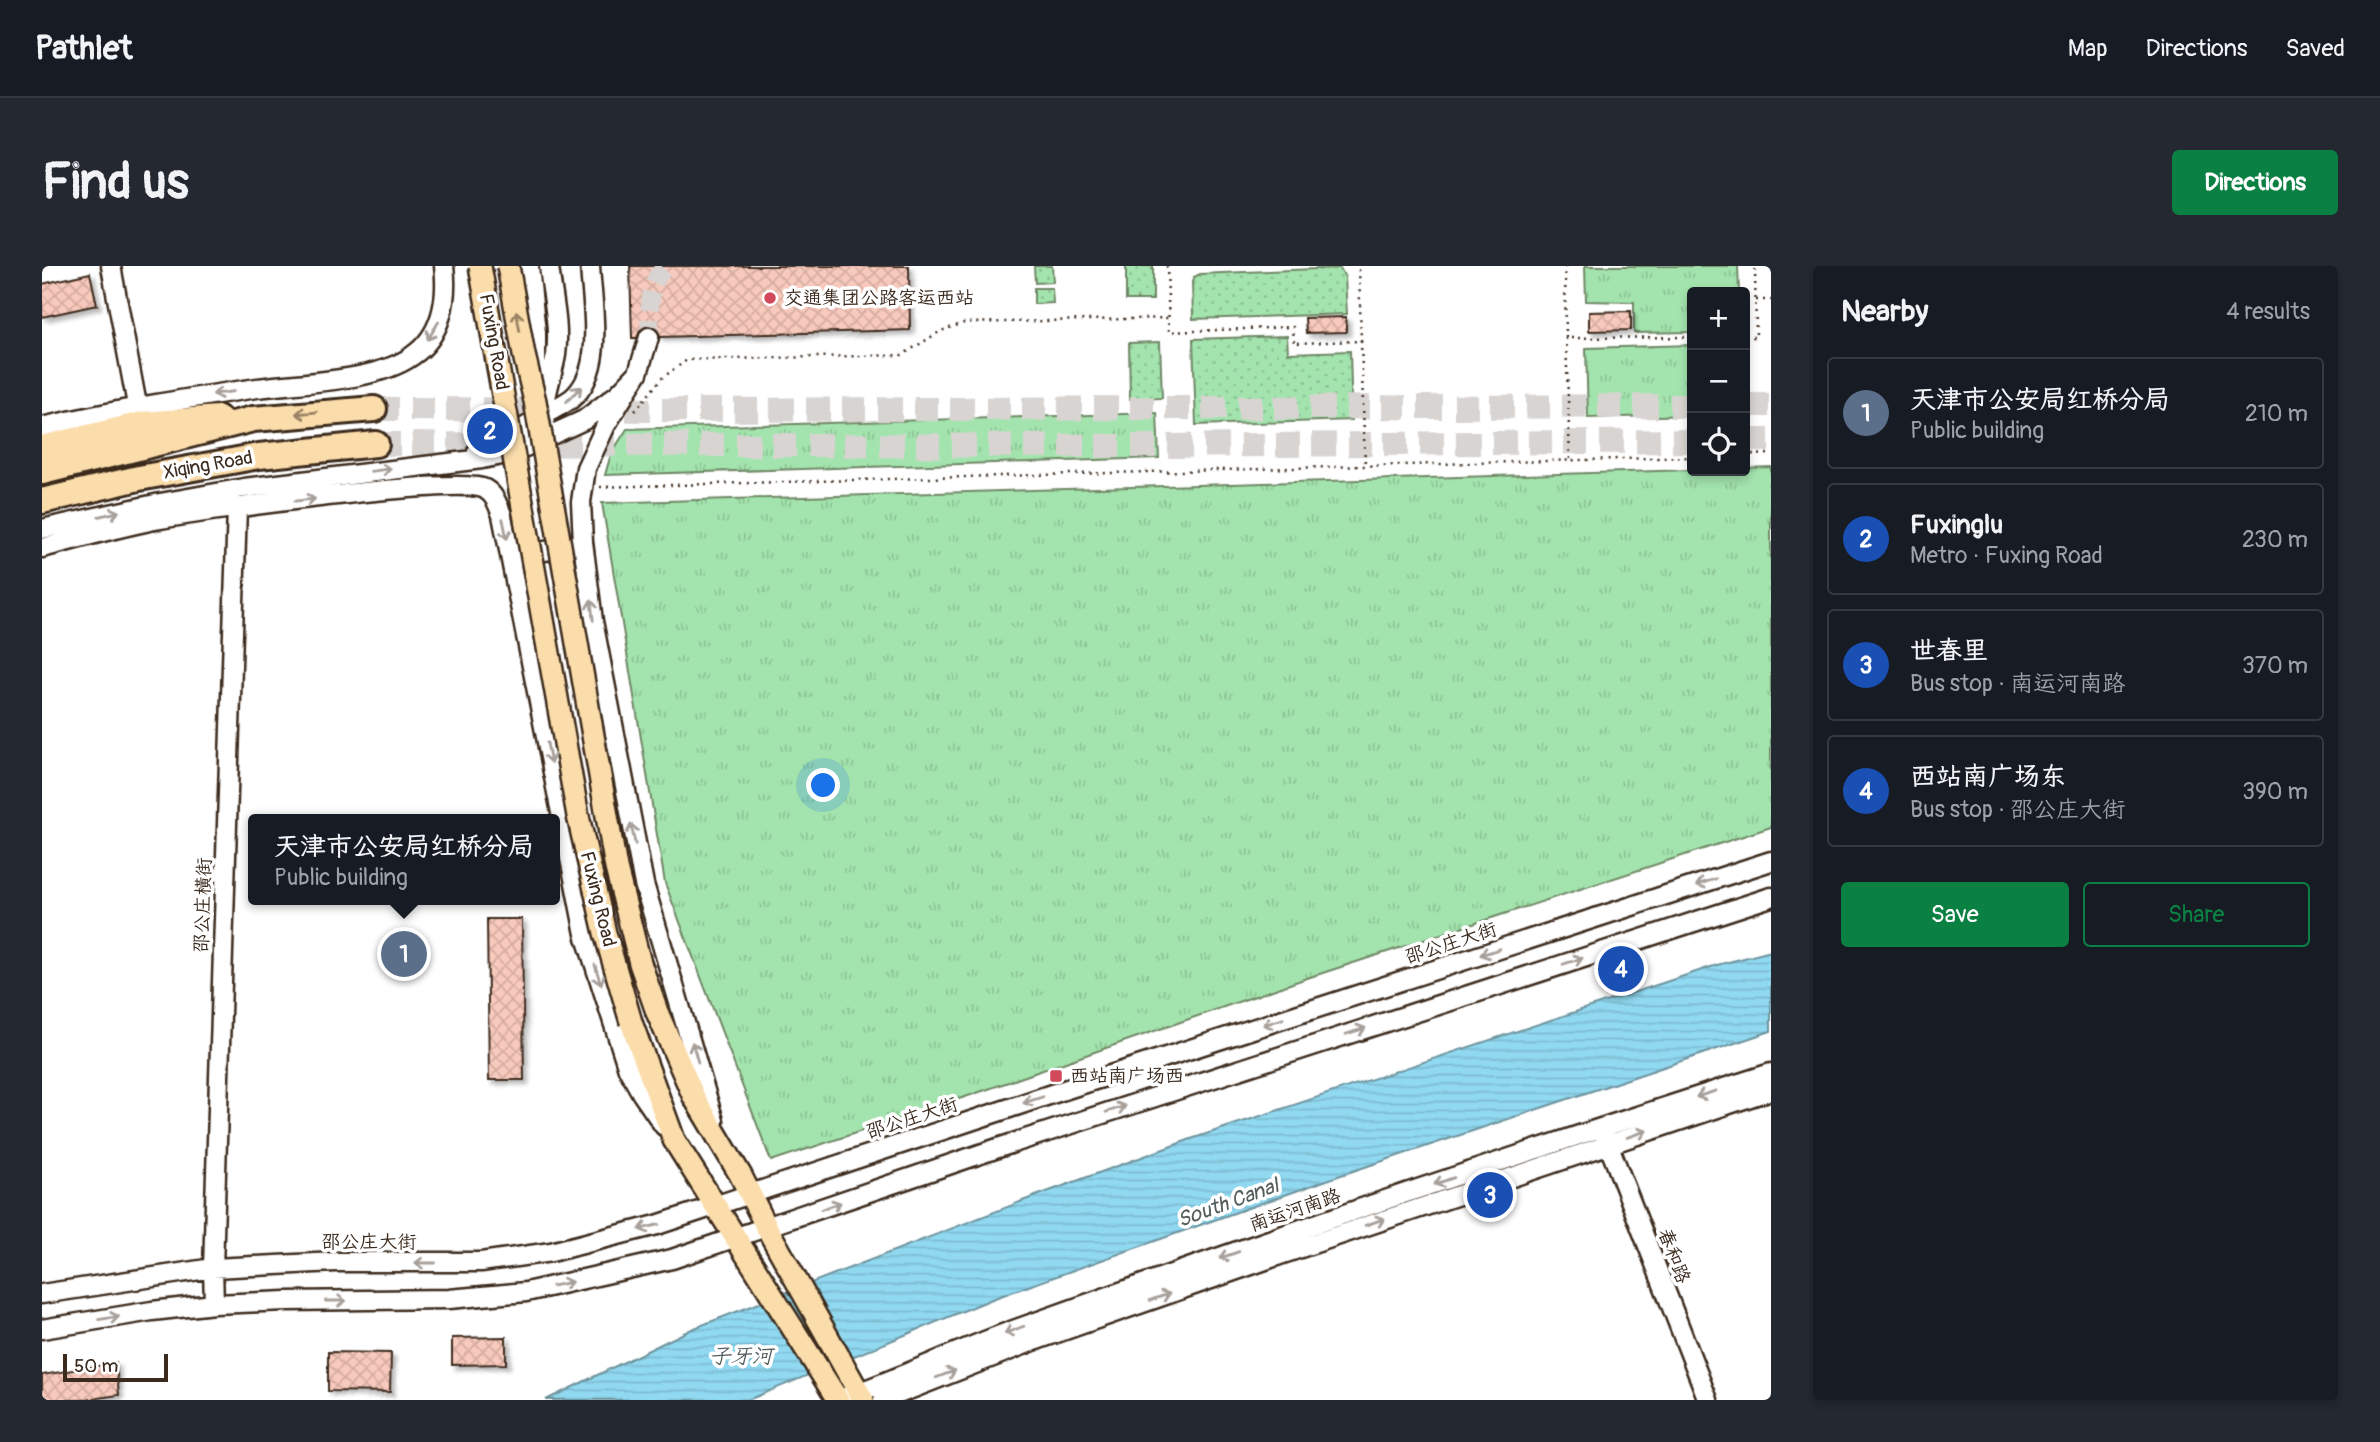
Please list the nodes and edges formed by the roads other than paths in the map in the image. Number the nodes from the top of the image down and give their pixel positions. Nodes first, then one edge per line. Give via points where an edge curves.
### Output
1 (111, 266) edge
2 (444, 266) edge
3 (480, 266) edge
4 (508, 266) edge
5 (530, 266) edge
6 (549, 266) edge
7 (590, 266) edge
8 (649, 337) tunnel mouth
9 (638, 373) junction
10 (137, 405) junction
11 (540, 408) junction
12 (374, 409) tunnel mouth
13 (253, 419) junction
14 (42, 427) edge
15 (547, 438) junction
16 (376, 444) tunnel mouth
17 (42, 448) edge
18 (427, 466) junction
19 (42, 472) edge
20 (42, 501) edge
21 (237, 507) junction
22 (42, 529) edge
23 (583, 542) junction
24 (42, 548) edge
25 (511, 559) junction
26 (1771, 861) edge
27 (1771, 897) edge
28 (1771, 1073) edge
29 (1771, 1090) edge
30 (1602, 1127) junction
31 (674, 1140) junction
32 (720, 1142) junction
33 (1608, 1144) junction
34 (750, 1194) junction
35 (714, 1205) junction
36 (767, 1228) junction
37 (737, 1237) junction
38 (213, 1268) junction
39 (42, 1294) edge
40 (214, 1304) junction
41 (42, 1329) edge
42 (862, 1392) edge
43 (836, 1396) edge
44 (883, 1400) edge
45 (1708, 1400) edge

1 - 10 street
2 -> 10 street via 446,297 441,318 413,356 394,366
3 - 31 main road, Fuxing Road, bridge via 578,816 631,1022
11 -> 4 main road, Fuxing Road, bridge via 524,355
5 - 11 street, bridge
6 - 11 street via 557,340
11 -> 7 street via 572,398 590,372 594,342
8 - 9 street
9 - 15 street via 584,420
9 - 23 street via 586,468 581,502
10 - 14 street
11 - 15 street
11 - 18 street via 506,440
11 - 32 main road, Fuxing Road, bridge via 616,868 657,1012 694,1097
12 -> 13 highway, Xiqing Road
13 - 17 highway via 165,421
13 - 19 highway, Xiqing Road
15 - 18 street via 512,453
16 - 20 highway, Xiqing Road via 236,460
22 -> 18 street via 244,488
21 - 24 street via 160,519
21 -> 25 street via 409,488 477,486 497,500
21 - 38 street, 邵公庄横街
23 - 25 street
32 -> 23 street via 644,884 593,621
25 -> 31 street via 585,934 628,1069
26 -> 34 street, 邵公庄大街
36 -> 27 street via 998,1148
28 -> 30 street, 南运河南路
33 -> 29 street, 南运河南路
30 - 33 street, 春和路
30 -> 42 street, 南运河南路 via 1014,1330
31 - 35 main road, Fuxing Road
32 - 34 main road, Fuxing Road
44 -> 33 street, 南运河南路 via 1058,1333
33 - 45 street, 春和路
34 - 35 street, 邵公庄大街
34 - 36 main road, Fuxing Road
35 - 37 main road, Fuxing Road
35 -> 38 street, 邵公庄大街 via 551,1252 481,1262
36 - 37 street
36 - 42 main road, Fuxing Road
40 -> 37 street via 449,1300 526,1292 672,1259
37 - 43 main road, Fuxing Road
38 - 39 street, 邵公庄大街
38 - 40 street, 邵公庄横街
41 -> 40 street
42 - 43 street, 南运河南路

